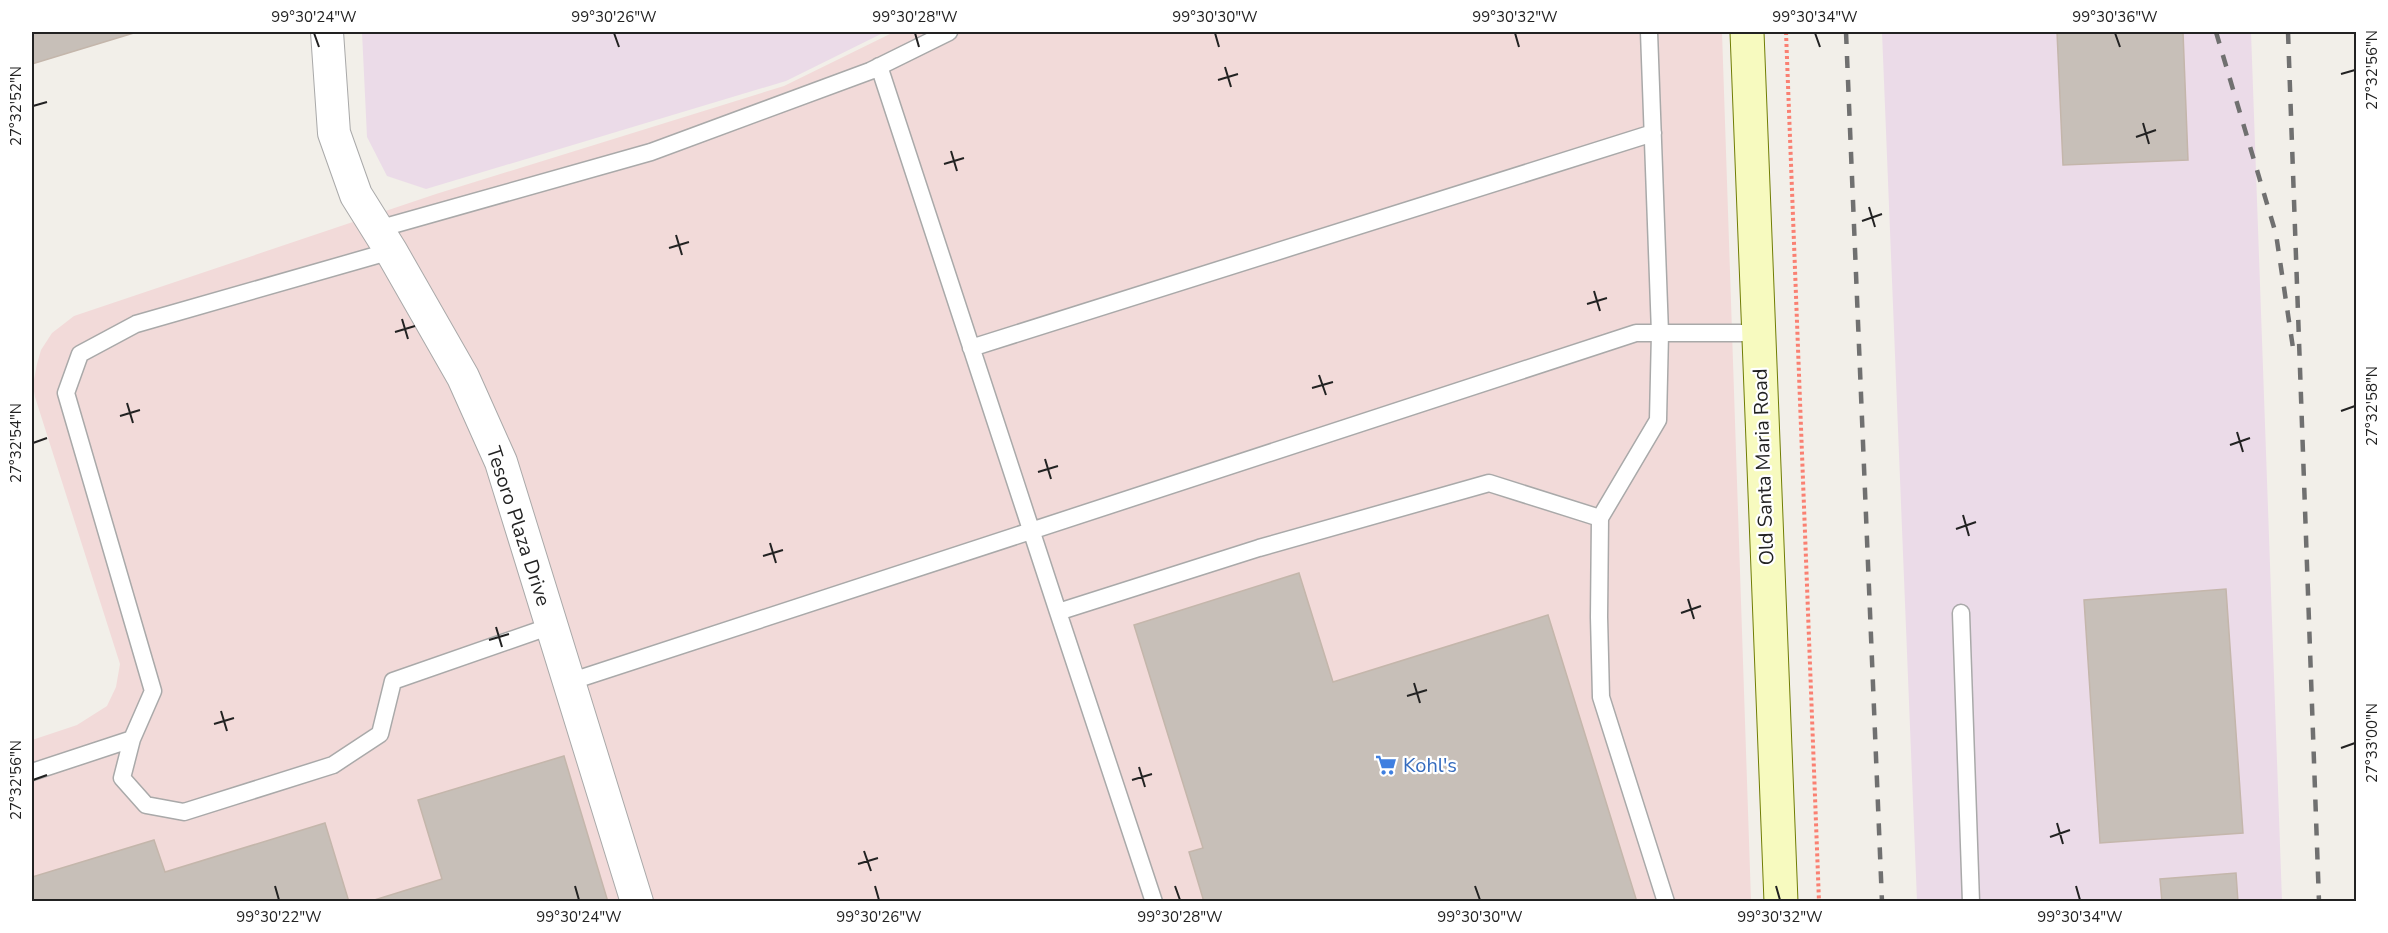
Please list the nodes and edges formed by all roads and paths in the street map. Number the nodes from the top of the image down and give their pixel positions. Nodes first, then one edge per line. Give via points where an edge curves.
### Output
1 (327, 32) edge
2 (949, 32) edge
3 (1649, 32) edge
4 (1747, 32) edge
5 (1786, 32) edge
6 (879, 66) junction
7 (1653, 134) junction
8 (384, 240) junction
9 (1660, 333) junction
10 (1758, 333) junction
11 (971, 348) junction
12 (1600, 518) junction
13 (1030, 532) junction
14 (1058, 612) junction
15 (1961, 613) dead end
16 (551, 626) junction
17 (569, 682) junction
18 (132, 739) junction
19 (32, 772) edge
20 (637, 902) edge
21 (1154, 902) edge
22 (1666, 902) edge
23 (1781, 902) edge
24 (1819, 902) edge
25 (1971, 902) edge

1 - 8 street, Tesoro Plaza Drive via 334,133 356,195
2 - 6 lane
3 - 7 lane
4 - 10 main road, Old Santa Maria Road
5 - 24 path
6 - 8 lane via 651,152
6 - 11 lane
7 - 9 lane
7 - 11 lane
8 - 16 street, Tesoro Plaza Drive via 463,376 501,462
8 - 18 lane via 136,324 80,354 66,393 153,691
9 - 10 lane
9 - 12 lane via 1658,420
9 - 13 lane via 1636,333
10 - 23 main road, Old Santa Maria Road
11 - 13 lane
12 - 14 lane via 1489,483 1259,548
12 - 22 lane via 1601,697
13 - 14 lane
13 - 17 lane
14 - 21 lane
15 - 25 lane
16 - 17 street, Tesoro Plaza Drive
16 - 18 lane via 393,681 380,734 333,765 184,812 146,804 122,778
17 - 20 street, Tesoro Plaza Drive
18 - 19 lane

